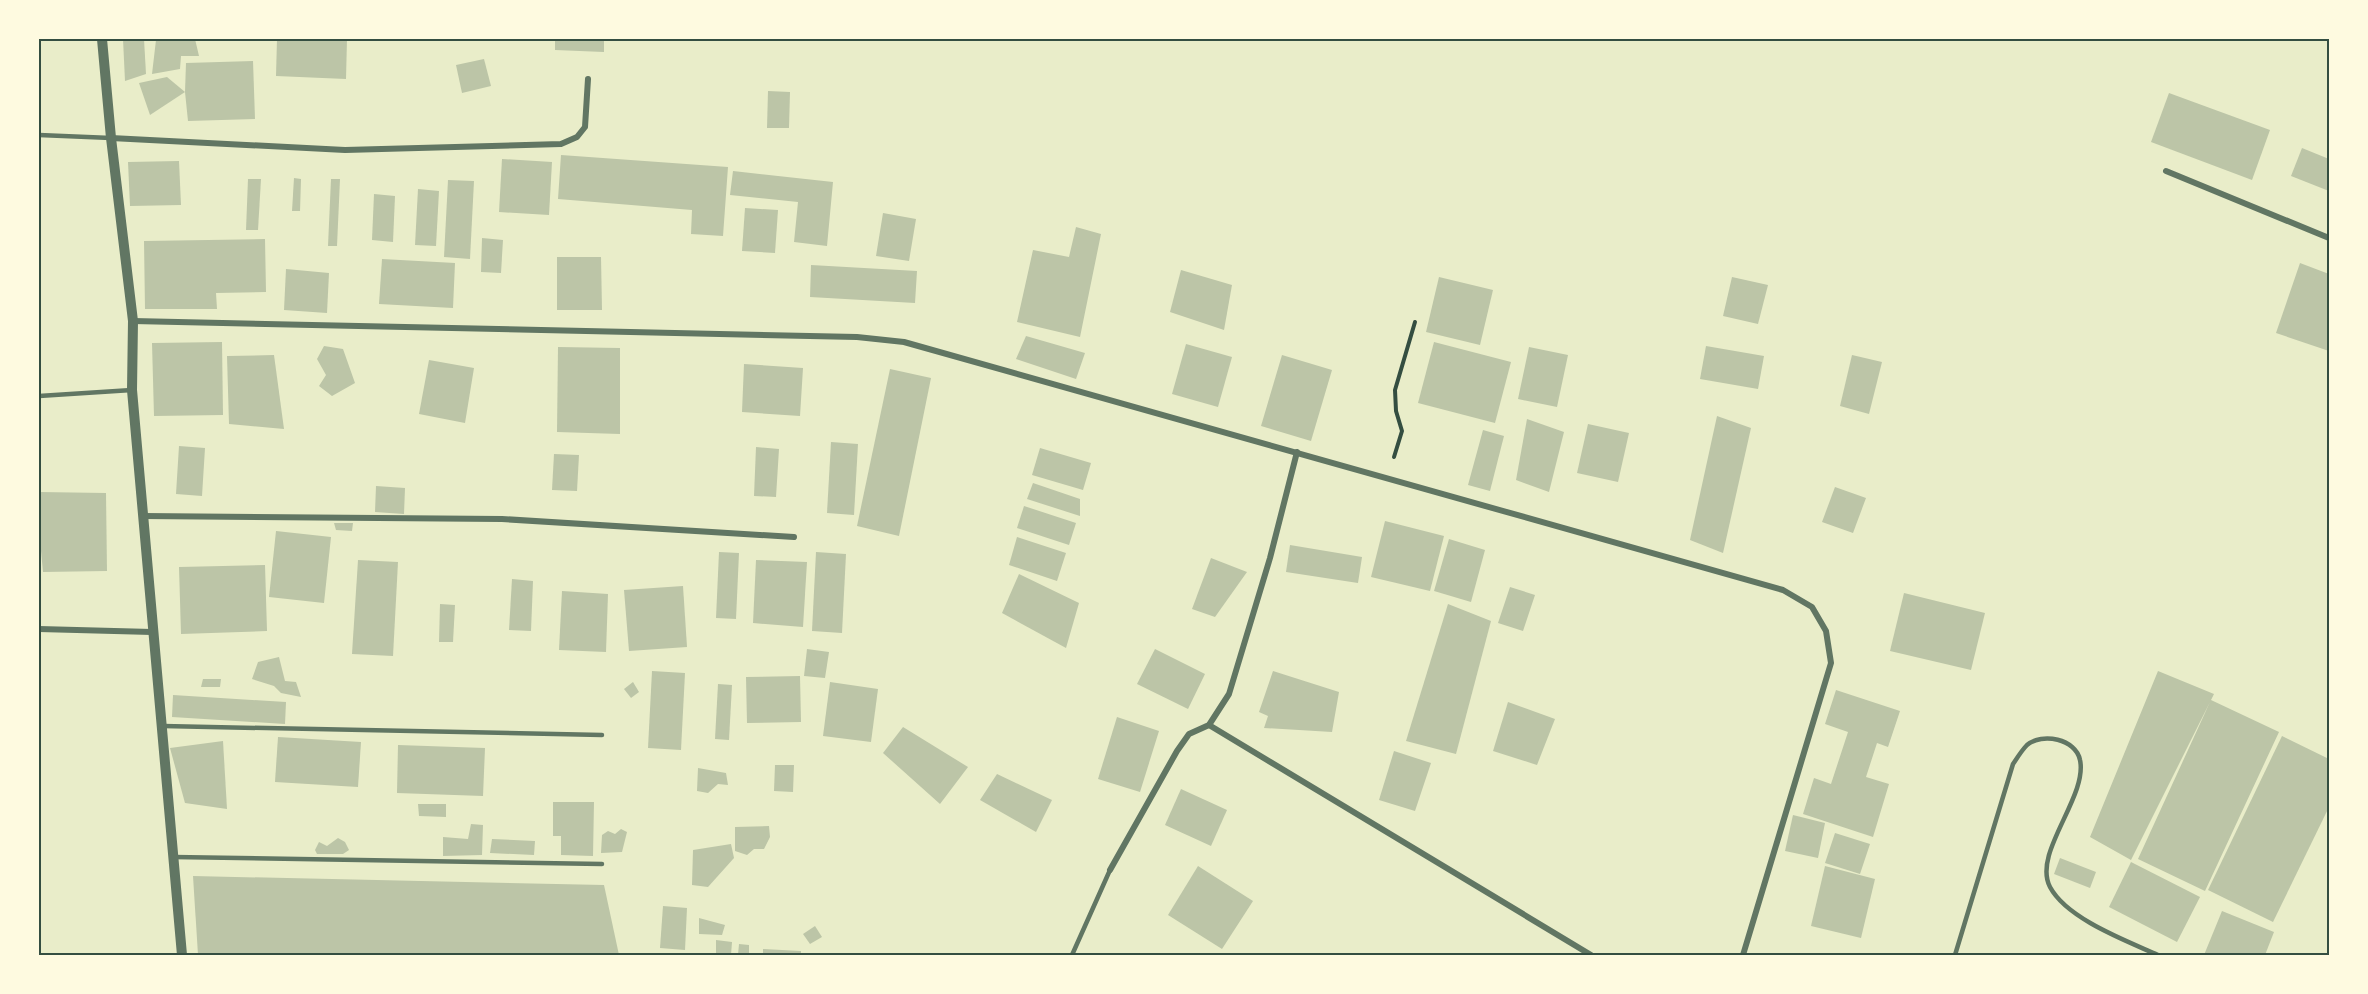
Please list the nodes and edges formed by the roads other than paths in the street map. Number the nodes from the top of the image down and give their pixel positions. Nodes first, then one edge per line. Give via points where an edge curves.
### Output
1 (102, 39) edge
2 (588, 79) dead end
3 (39, 135) edge
4 (111, 138) junction
5 (2166, 171) dead end
6 (2329, 238) edge
7 (133, 321) junction
8 (132, 390) junction
9 (39, 396) edge
10 (1297, 452) junction
11 (143, 516) junction
12 (794, 537) dead end
13 (39, 629) edge
14 (152, 632) junction
15 (1209, 725) junction
16 (162, 726) junction
17 (602, 735) dead end
18 (173, 857) junction
19 (602, 864) dead end
20 (1110, 870) joint
21 (183, 955) edge
22 (1072, 955) edge
23 (1591, 955) edge
24 (1743, 955) edge
25 (1955, 955) edge
26 (2158, 955) edge

1 - 4 street
2 - 4 street via 585,127 577,137 561,144 345,150
3 - 4 lane
4 - 7 street
5 - 6 street
7 - 8 street
7 - 10 street via 856,337 904,342
8 - 9 lane
8 - 11 street
10 - 15 street via 1229,694
10 - 24 street via 1783,590 1812,608 1826,631 1831,663
11 - 12 street via 502,519
11 - 14 street
13 - 14 street
14 - 16 street
15 - 20 street via 1189,735 1177,751
15 - 23 street
16 - 17 lane
16 - 18 street
18 - 19 lane
18 - 21 street
20 - 22 lane
25 - 26 lane via 2013,764 2028,744 2042,738 2061,740 2080,759 2080,778 2050,852 2046,873 2050,887 2081,918

